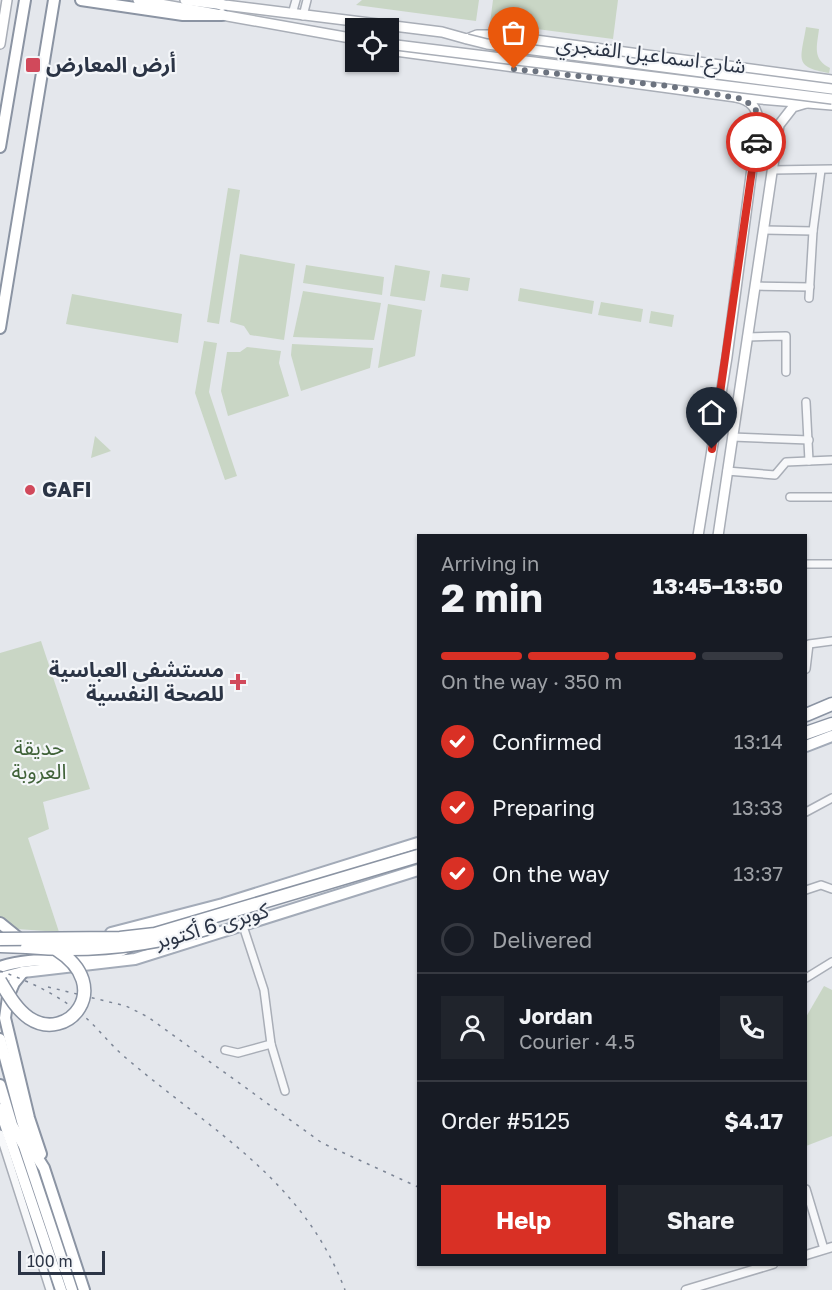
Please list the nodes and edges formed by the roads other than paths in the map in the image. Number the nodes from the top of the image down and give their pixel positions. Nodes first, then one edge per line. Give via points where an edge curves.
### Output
1 (25, 0) edge
2 (82, 0) edge
3 (138, 0) edge
4 (184, 0) edge
5 (296, 0) edge
6 (307, 0) edge
7 (6, 1) edge
8 (56, 2) edge
9 (219, 7) edge
10 (292, 14) junction
11 (303, 16) junction
12 (345, 36) edge
13 (467, 39) junction
14 (0, 44) edge
15 (399, 45) edge
16 (399, 52) edge
17 (672, 58) junction
18 (691, 60) junction
19 (747, 67) junction
20 (832, 80) edge
21 (668, 86) junction
22 (832, 88) edge
23 (686, 90) junction
24 (736, 97) junction
25 (832, 99) edge
26 (782, 100) junction
27 (813, 101) junction
28 (832, 105) edge
29 (779, 125) junction
30 (0, 147) edge
31 (832, 169) edge
32 (772, 170) junction
33 (821, 170) junction
34 (764, 230) junction
35 (813, 231) junction
36 (739, 267) junction
37 (757, 269) junction
38 (755, 286) junction
39 (810, 286) junction
40 (809, 298) dead end
41 (0, 328) edge
42 (747, 338) junction
43 (727, 357) junction
44 (744, 358) junction
45 (786, 372) dead end
46 (806, 402) dead end
47 (732, 437) junction
48 (809, 440) junction
49 (832, 460) edge
50 (809, 461) junction
51 (727, 471) junction
52 (790, 497) dead end
53 (832, 497) edge
54 (698, 534) edge
55 (718, 534) edge
56 (807, 564) edge
57 (832, 564) edge
58 (832, 641) edge
59 (807, 656) edge
60 (830, 709) edge
61 (807, 716) edge
62 (832, 724) edge
63 (807, 725) edge
64 (832, 731) edge
65 (807, 733) edge
66 (832, 737) edge
67 (807, 740) edge
68 (807, 746) edge
69 (832, 798) edge
70 (807, 811) edge
71 (417, 848) edge
72 (417, 868) edge
73 (276, 888) junction
74 (832, 889) edge
75 (807, 890) edge
76 (282, 914) junction
77 (169, 920) junction
78 (0, 923) edge
79 (243, 926) junction
80 (0, 939) edge
81 (0, 946) edge
82 (31, 947) junction
83 (57, 950) junction
84 (0, 952) edge
85 (832, 962) edge
86 (0, 967) edge
87 (23, 972) junction
88 (807, 977) edge
89 (0, 980) edge
90 (3, 1016) edge
91 (0, 1040) edge
92 (271, 1044) junction
93 (225, 1050) dead end
94 (0, 1059) edge
95 (0, 1084) edge
96 (285, 1091) dead end
97 (0, 1109) edge
98 (20, 1121) junction
99 (0, 1134) edge
100 (23, 1144) junction
101 (44, 1168) junction
102 (807, 1192) edge
103 (828, 1248) edge
104 (807, 1255) edge
105 (766, 1266) edge
106 (50, 1290) edge
107 (61, 1290) edge
108 (72, 1290) edge
109 (84, 1290) edge
110 (686, 1290) edge

1 - 30 main road
2 - 9 main road via 183,15
3 - 9 main road, شارع اسماعيل الفنجري
4 - 9 main road, شارع اسماعيل الفنجري
5 - 10 street
6 - 11 street
7 - 14 main road
8 - 41 main road
9 - 10 main road, شارع اسماعيل الفنجري
9 - 12 main road, شارع اسماعيل الفنجري
10 - 11 main road, شارع اسماعيل الفنجري
11 - 13 main road, شارع اسماعيل الفنجري via 441,32
13 - 17 main road, شارع اسماعيل الفنجري via 498,35
13 - 22 main road, bridge via 487,45
15 - 25 main road, bridge
16 - 21 main road, شارع اسماعيل الفنجري
17 - 18 main road, شارع اسماعيل الفنجري
17 - 21 main road via 674,73
18 - 19 main road, شارع اسماعيل الفنجري
18 - 23 main road via 684,74
19 - 20 main road, شارع اسماعيل الفنجري
19 - 26 main road via 771,80
21 - 23 main road, شارع اسماعيل الفنجري
23 - 24 main road, شارع اسماعيل الفنجري
24 - 26 main road, شارع اسماعيل الفنجري
24 - 36 main road via 755,108 758,123
26 - 27 main road, شارع اسماعيل الفنجري
26 - 29 main road
27 - 28 main road, شارع اسماعيل الفنجري
27 - 29 main road via 793,107
29 - 32 main road
31 - 33 street
32 - 33 street
32 - 34 main road
33 - 35 street
34 - 35 street
34 - 37 main road
35 - 39 street
36 - 37 main road
36 - 43 main road
37 - 38 main road
38 - 39 street
38 - 42 main road
39 - 40 street
42 - 44 main road
42 - 45 street via 786,336
43 - 44 main road
43 - 54 main road
44 - 47 main road
46 - 48 street
47 - 48 street
47 - 51 main road
48 - 50 street
49 - 50 street
50 - 51 street via 786,462 775,475
51 - 55 main road
52 - 53 street
56 - 57 street
58 - 59 street via 808,644
60 - 61 highway
60 - 63 highway
62 - 65 highway
64 - 67 highway
66 - 68 main road
69 - 70 street
71 - 72 main road via 407,855 410,867
71 - 73 main road
71 - 80 highway, كوبرى 6 أكتوبر, bridge via 155,934
72 - 76 main road
72 - 83 highway, كوبرى 6 أكتوبر, bridge via 157,943
73 - 76 main road via 287,890 293,898
73 - 77 main road
74 - 75 street via 821,885
76 - 79 main road
77 - 82 main road
77 - 86 main road via 115,954
78 - 82 main road
79 - 87 main road via 135,959
79 - 92 street via 264,990
81 - 83 highway, كوبرى 6 أكتوبر, bridge
82 - 84 main road
83 - 89 highway, bridge via 77,965 85,986 81,1004 65,1021 52,1024 33,1020 14,1002
85 - 88 street
87 - 89 main road
87 - 90 main road via 14,983
90 - 101 main road
91 - 98 main road
92 - 93 street via 238,1053
92 - 96 street
94 - 98 main road
95 - 100 main road via 12,1125
97 - 107 main road
98 - 100 main road
98 - 101 main road
99 - 106 street
100 - 108 main road
101 - 109 main road
102 - 103 street
103 - 104 street
105 - 110 street

